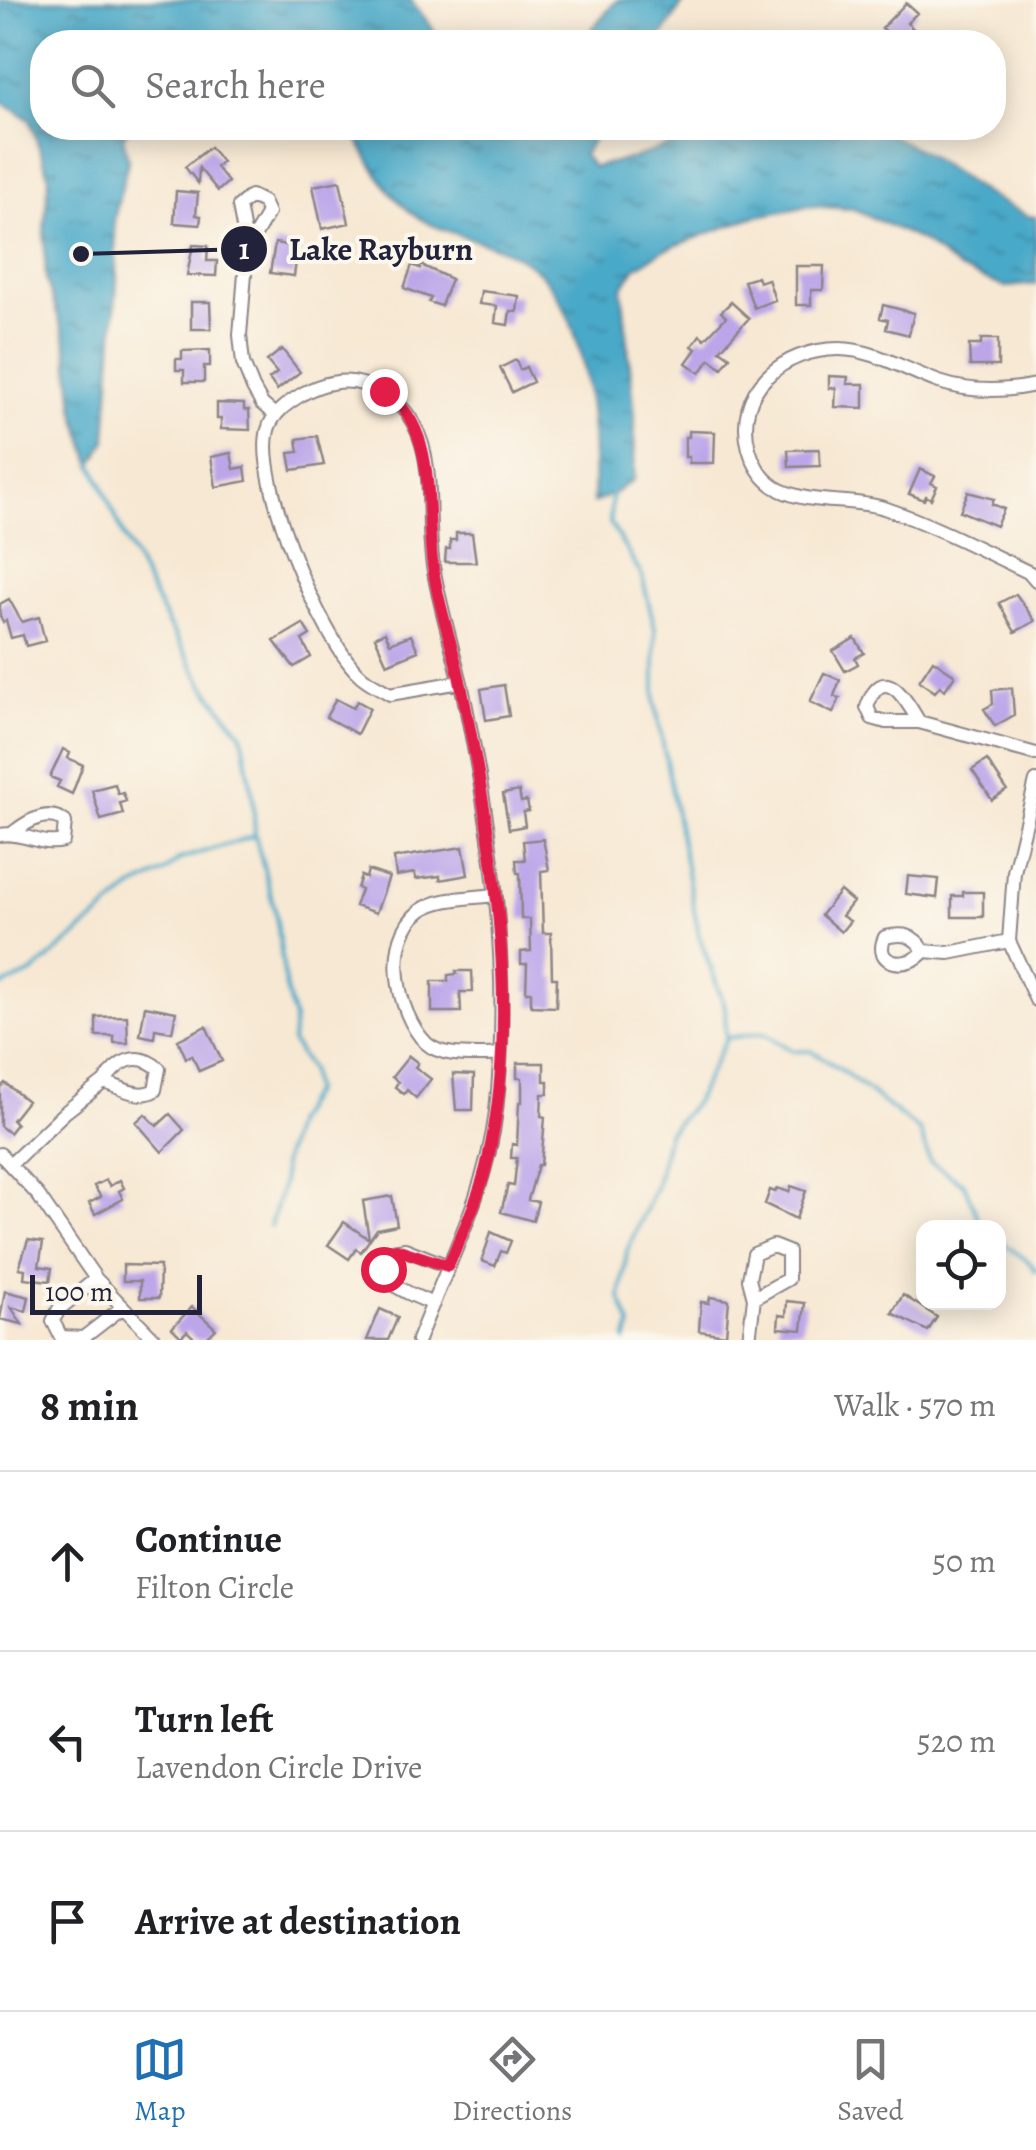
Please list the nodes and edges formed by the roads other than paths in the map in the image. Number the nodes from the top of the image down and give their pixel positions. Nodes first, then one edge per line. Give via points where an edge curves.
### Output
1 (247, 249) dead end
2 (1036, 385) edge
3 (275, 415) junction
4 (1036, 580) edge
5 (460, 682) junction
6 (919, 722) dead end
7 (1036, 754) edge
8 (1036, 781) edge
9 (495, 895) junction
10 (1009, 941) junction
11 (924, 951) dead end
12 (1036, 1000) edge
13 (500, 1054) junction
14 (104, 1082) dead end
15 (0, 1154) edge
16 (12, 1163) junction
17 (448, 1266) junction
18 (96, 1278) junction
19 (754, 1298) dead end
20 (432, 1304) junction
21 (123, 1306) junction
22 (155, 1340) edge
23 (418, 1340) edge
24 (750, 1340) edge

1 - 3 street via 242,363 262,404
2 - 4 street via 973,390 844,348 813,350 759,382 746,409 746,439 755,469 779,490 880,507
3 - 5 street via 264,463 299,567 335,644 359,675 390,694
3 - 5 street via 315,386 351,380 400,402 422,443 433,568
5 - 9 street
6 - 7 street
8 - 10 street via 1014,872
9 - 13 street
9 - 13 street via 424,908 407,923 395,968 427,1044 452,1054
10 - 11 street
10 - 12 street
13 - 17 street via 488,1160
14 - 16 street
15 - 16 street
16 - 18 street
17 - 20 street
17 - 20 street via 405,1250 388,1252 384,1261 390,1284
18 - 21 street
18 - 21 street via 59,1309 53,1320 61,1338 83,1338
19 - 24 street
20 - 23 street
21 - 22 street

